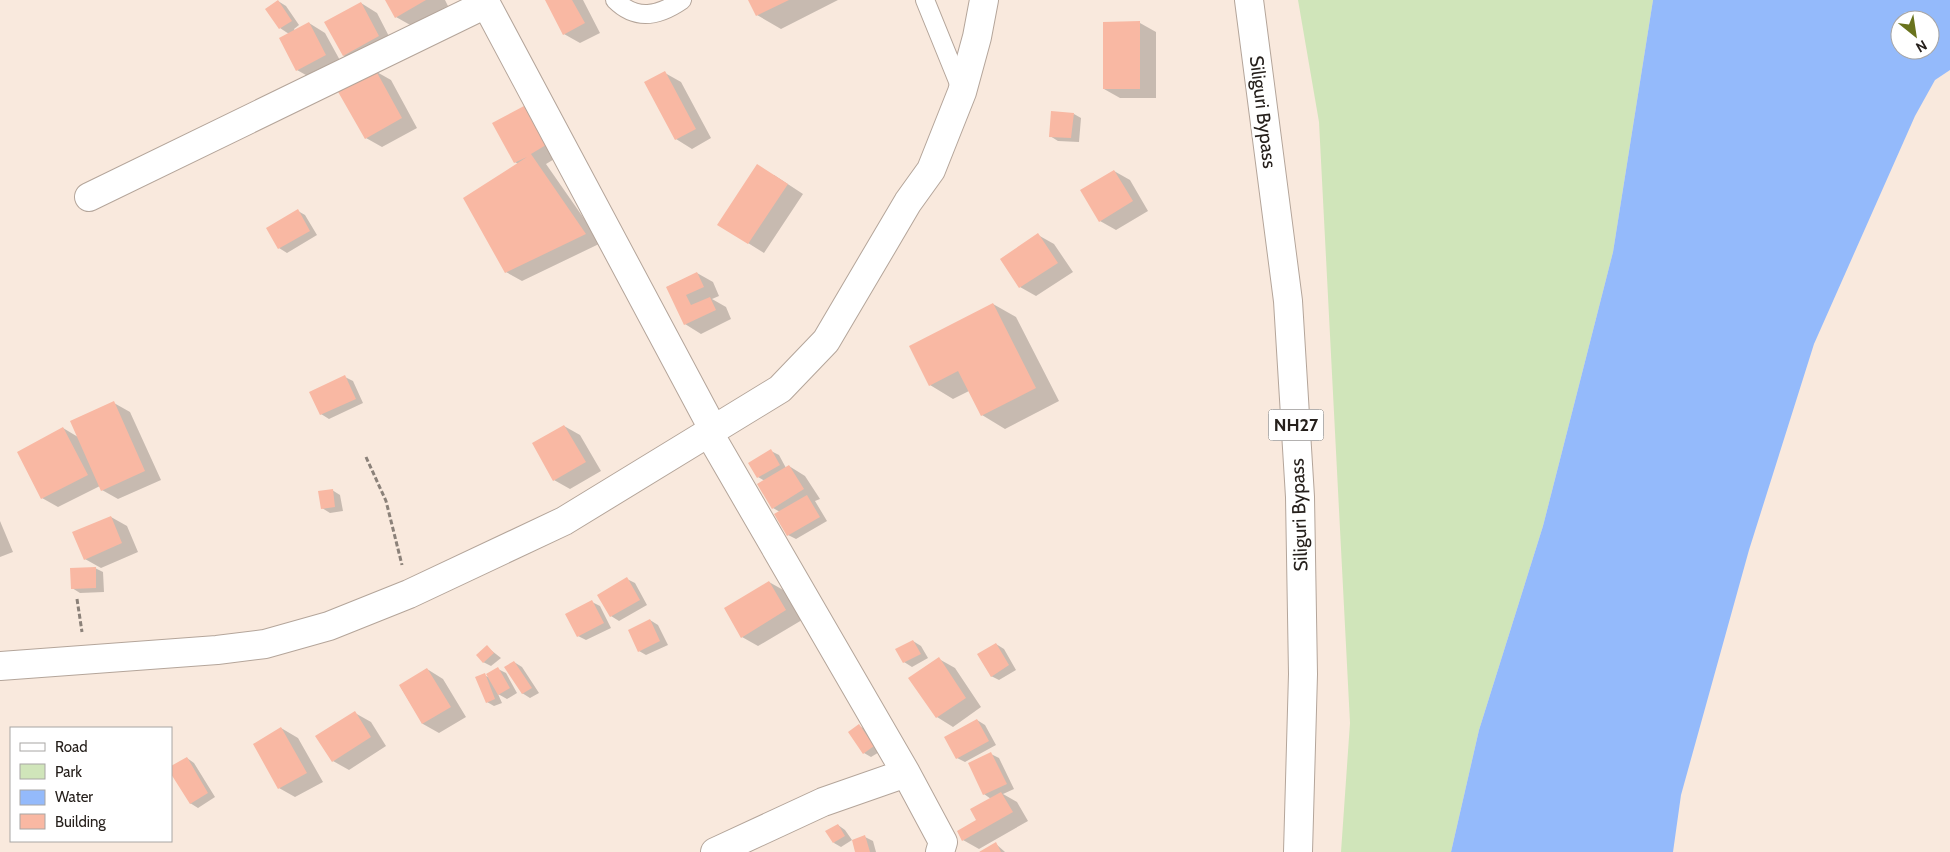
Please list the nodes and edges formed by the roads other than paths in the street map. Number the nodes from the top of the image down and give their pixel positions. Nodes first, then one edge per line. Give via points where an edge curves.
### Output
1 (614, 0) edge
2 (682, 0) edge
3 (925, 0) edge
4 (984, 0) edge
5 (1249, 0) edge
6 (485, 2) edge
7 (962, 92) junction
8 (89, 197) dead end
9 (711, 431) junction
10 (0, 666) edge
11 (906, 773) junction
12 (715, 852) edge
13 (940, 852) edge
14 (1298, 852) edge

1 - 2 lane via 628,12 642,14 670,8
3 - 7 lane
4 - 7 main road
5 - 14 main road, Siliguri Bypass / NH27 via 1288,301 1300,498 1303,674
6 - 8 main road
6 - 9 main road
7 - 9 main road via 930,170 826,341 780,389
9 - 10 main road via 564,521 409,594 329,626 265,644 217,650
9 - 11 main road
11 - 12 main road via 822,802
11 - 13 main road via 943,842

